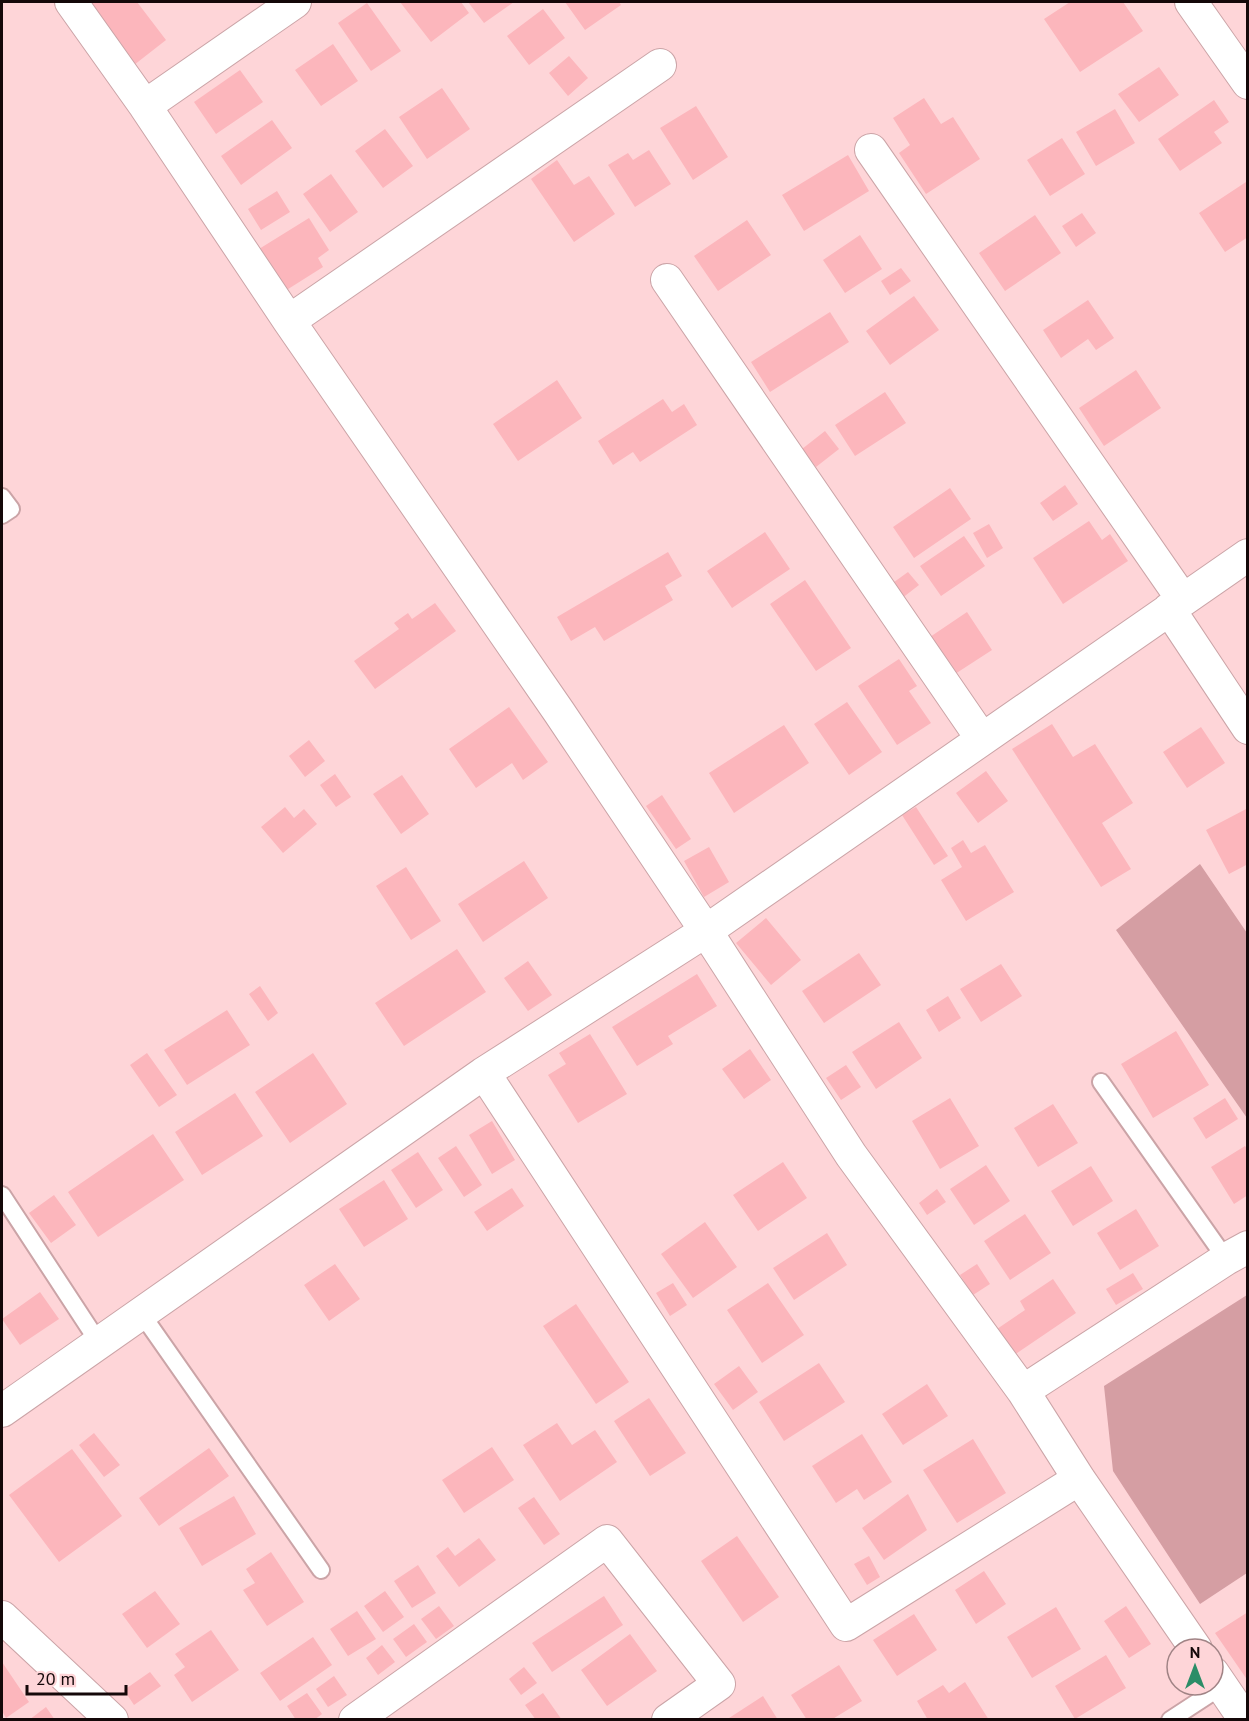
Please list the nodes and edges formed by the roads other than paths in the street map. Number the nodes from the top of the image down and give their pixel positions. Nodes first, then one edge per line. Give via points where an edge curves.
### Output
1 (71, 2) edge
2 (295, 2) edge
3 (1191, 2) edge
4 (660, 65) dead end
5 (1248, 83) edge
6 (145, 106) junction
7 (871, 150) dead end
8 (667, 280) dead end
9 (289, 321) junction
10 (2, 496) edge
11 (2, 515) edge
12 (1248, 555) edge
13 (1176, 605) junction
14 (1248, 728) edge
15 (982, 739) junction
16 (706, 931) junction
17 (484, 1073) junction
18 (1101, 1082) dead end
19 (2, 1195) edge
20 (1237, 1253) edge
21 (141, 1313) junction
22 (99, 1344) junction
23 (1023, 1391) junction
24 (2, 1411) edge
25 (1079, 1479) junction
26 (321, 1570) dead end
27 (2, 1617) edge
28 (1188, 1637) edge
29 (1225, 1691) edge
30 (1197, 1697) edge
31 (112, 1719) edge
32 (355, 1719) edge
33 (668, 1719) edge
34 (1170, 1719) edge
35 (1245, 1719) edge

1 - 6 street
2 - 6 street
3 - 5 street
4 - 9 street
6 - 9 street
7 - 13 street
8 - 15 street
9 - 16 street
10 - 11 lane via 11,509
12 - 13 street
13 - 14 street
13 - 15 street
15 - 16 street
16 - 17 street
16 - 23 street via 852,1155
17 - 21 street
17 - 25 street via 846,1625
18 - 20 lane
19 - 22 lane
20 - 23 street
21 - 22 street
21 - 26 lane
22 - 24 street
23 - 25 street
25 - 28 street
27 - 31 street
29 - 35 street
30 - 34 lane
32 - 33 street via 608,1541 719,1683

